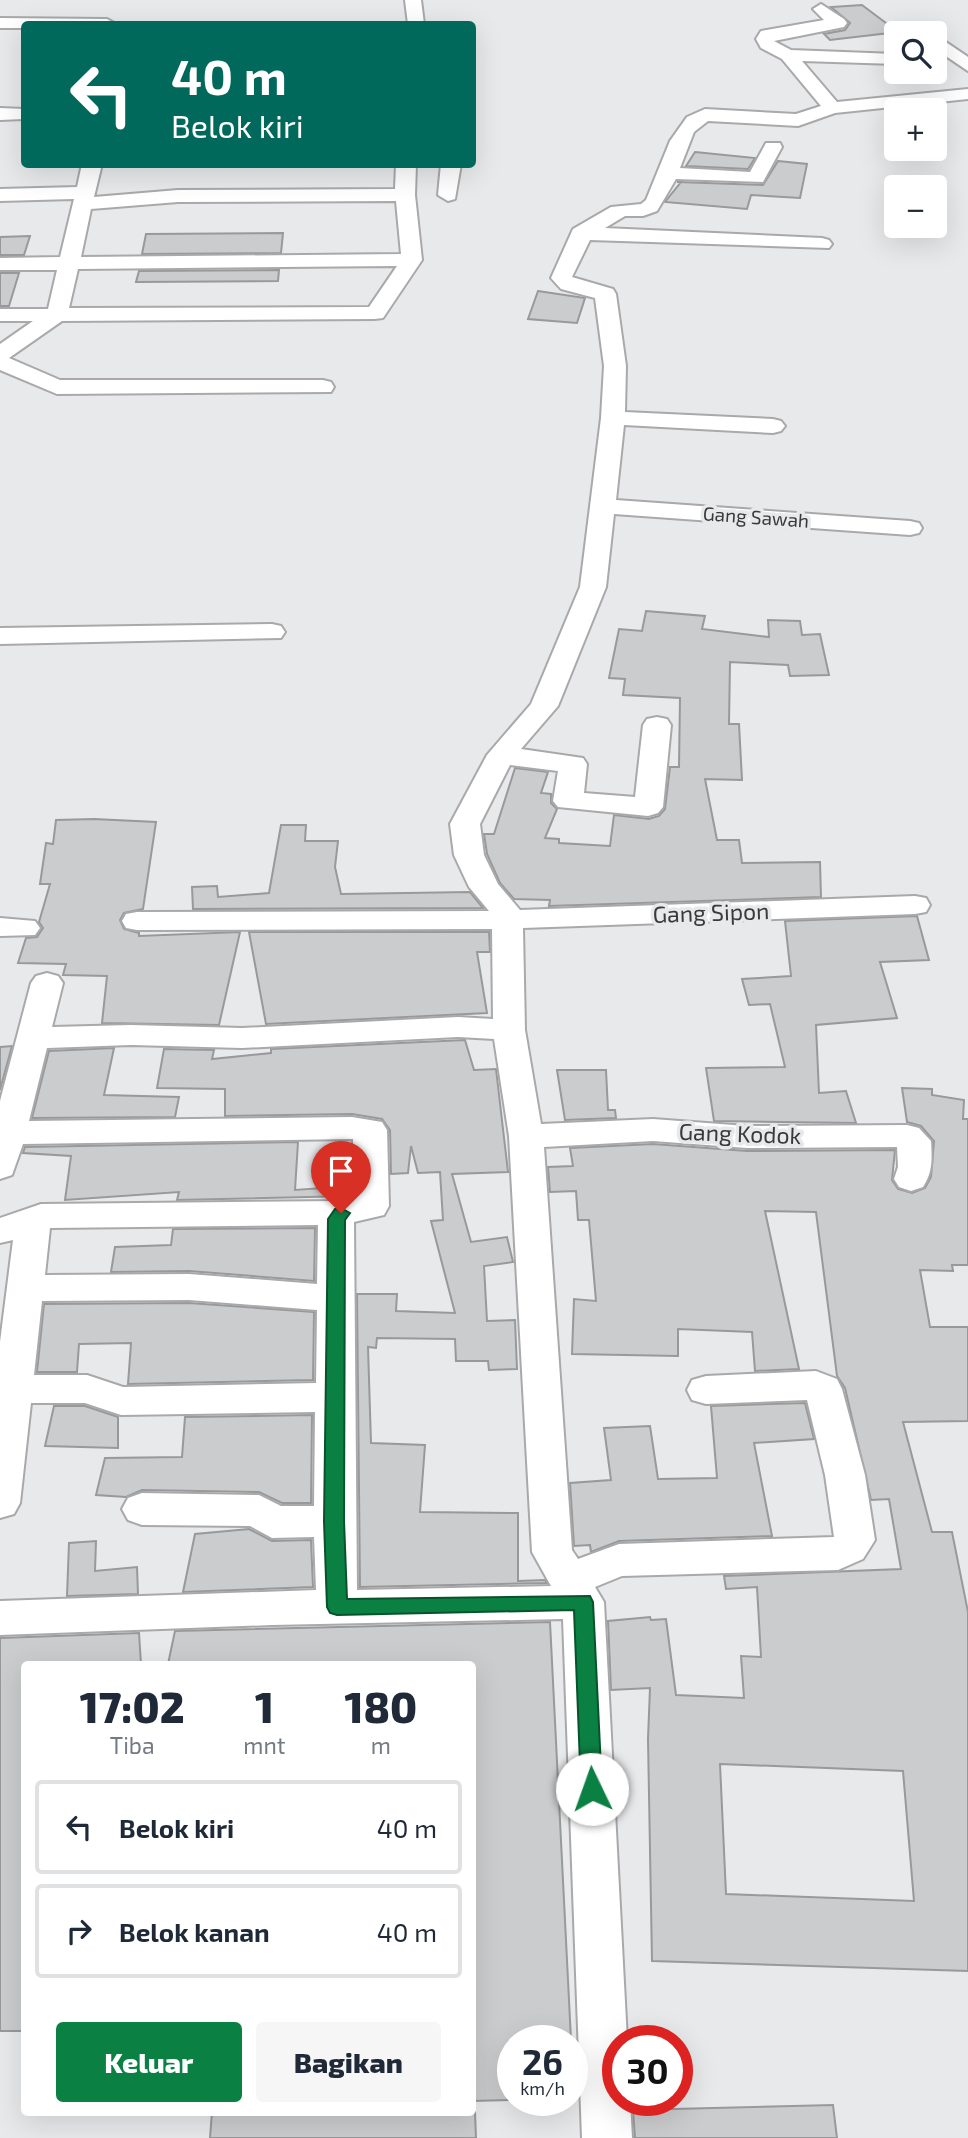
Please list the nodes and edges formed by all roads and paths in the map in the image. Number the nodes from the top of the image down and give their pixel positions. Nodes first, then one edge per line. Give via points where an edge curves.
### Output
1 (413, 0) edge
2 (821, 9) dead end
3 (416, 21) edge
4 (0, 23) edge
5 (21, 23) edge
6 (956, 35) dead end
7 (947, 36) edge
8 (947, 49) edge
9 (788, 55) junction
10 (884, 59) edge
11 (947, 65) edge
12 (968, 67) edge
13 (968, 94) edge
14 (832, 108) junction
15 (0, 114) edge
16 (21, 114) edge
17 (773, 148) dead end
18 (91, 168) edge
19 (406, 168) edge
20 (451, 168) edge
21 (671, 173) junction
22 (0, 195) edge
23 (405, 195) junction
24 (448, 195) dead end
25 (83, 199) junction
26 (645, 211) junction
27 (705, 221) dead end
28 (580, 233) junction
29 (822, 244) dead end
30 (412, 260) junction
31 (68, 263) junction
32 (0, 264) edge
33 (57, 314) junction
34 (0, 315) edge
35 (0, 354) edge
36 (0, 362) edge
37 (323, 387) dead end
38 (613, 418) junction
39 (774, 426) dead end
40 (601, 506) junction
41 (910, 528) dead end
42 (272, 632) dead end
43 (0, 636) edge
44 (657, 725) dead end
45 (501, 755) junction
46 (915, 905) dead end
47 (507, 919) junction
48 (136, 921) dead end
49 (47, 982) dead end
50 (509, 1030) junction
51 (35, 1038) junction
52 (11, 1133) junction
53 (526, 1136) junction
54 (0, 1167) edge
55 (911, 1179) dead end
56 (341, 1213) junction
57 (16, 1225) edge
58 (26, 1288) junction
59 (335, 1298) junction
60 (13, 1389) junction
61 (706, 1390) dead end
62 (335, 1397) junction
63 (0, 1503) edge
64 (142, 1509) dead end
65 (334, 1521) junction
66 (576, 1591) junction
67 (337, 1607) junction
68 (0, 1618) edge
69 (607, 2138) edge

1 - 3 street
2 - 9 street via 838,23 765,39
4 - 5 street
6 - 7 street
8 - 12 street
9 - 10 street
9 - 14 street
11 - 12 street
13 - 14 street
14 - 21 street via 798,120 694,118 686,126
15 - 16 street
17 - 21 street via 756,178
18 - 25 street
19 - 23 street
20 - 24 street
21 - 26 street
22 - 25 street
23 - 25 street
23 - 30 street
25 - 31 street
26 - 27 street via 645,218
26 - 28 street via 617,212
28 - 29 street
28 - 38 street via 561,278 568,285 605,295 615,366
30 - 31 street
30 - 33 street via 378,309 367,314
31 - 32 street
31 - 33 street
33 - 34 street
33 - 35 street
36 - 37 street via 57,387
38 - 39 street
38 - 40 street
40 - 41 street, Gang Sawah
40 - 45 street via 593,587 544,706
42 - 43 street
44 - 45 street via 648,807 568,801 573,764
45 - 47 street via 465,824 469,855
46 - 47 street, Gang Sipon
47 - 48 street, Gang Sipon via 235,924
47 - 50 street
49 - 51 street
50 - 51 street via 458,1027 242,1038
50 - 53 street
51 - 52 street
52 - 54 street
52 - 56 street via 363,1128 372,1135 371,1206
53 - 55 street, Gang Kodok via 653,1130 747,1137 907,1136 915,1141
53 - 66 street via 552,1552
56 - 57 street via 41,1216
56 - 59 street via 336,1219
57 - 58 street
58 - 59 street via 189,1287
58 - 60 street
59 - 62 street
60 - 62 street via 87,1390 121,1401
60 - 63 street
61 - 66 street via 817,1385 823,1389 845,1475 855,1540 838,1554 619,1560
62 - 65 street
64 - 65 street via 259,1511 272,1522
65 - 67 street
66 - 67 street
66 - 69 street
67 - 68 street

